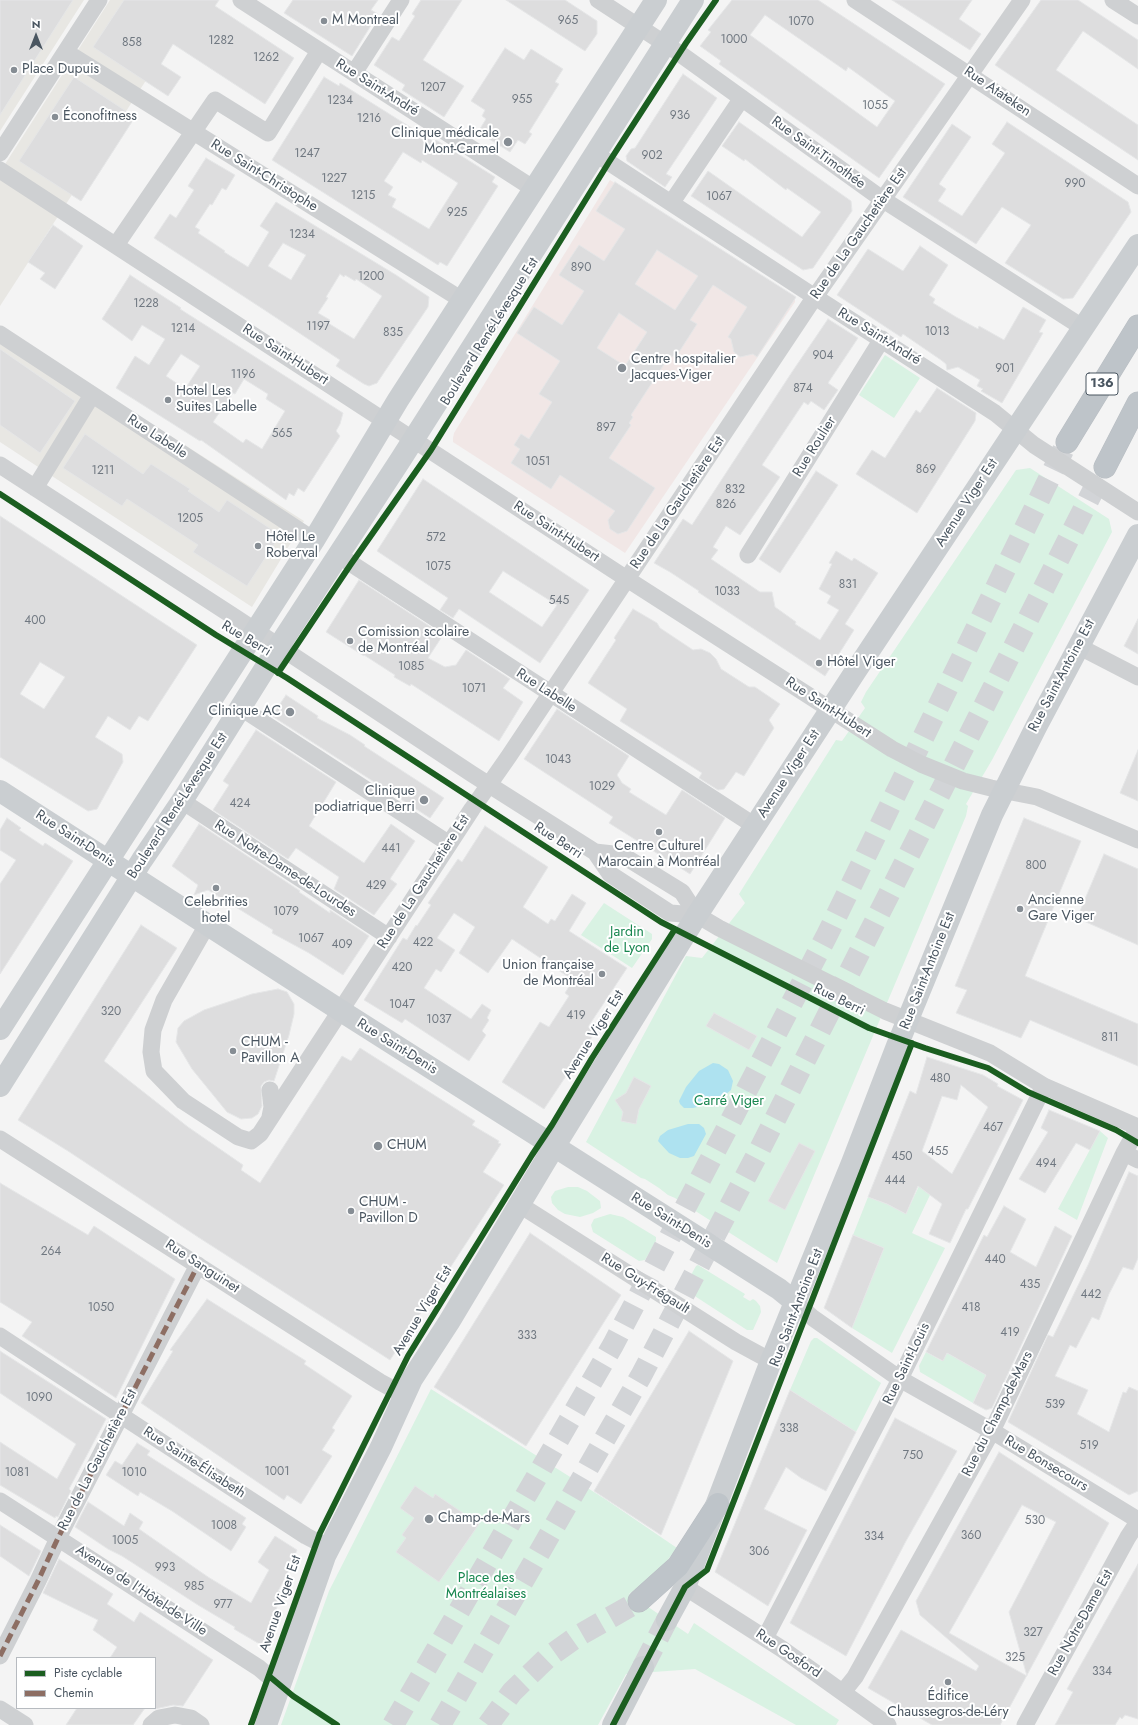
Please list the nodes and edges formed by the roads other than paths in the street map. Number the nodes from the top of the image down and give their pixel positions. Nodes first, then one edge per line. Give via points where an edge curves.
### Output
1 (99, 0) edge
2 (241, 0) edge
3 (401, 0) edge
4 (598, 0) edge
5 (656, 0) edge
6 (693, 0) edge
7 (855, 0) edge
8 (1022, 0) edge
9 (1113, 0) edge
10 (1138, 16) edge
11 (639, 27) junction
12 (666, 43) junction
13 (319, 51) junction
14 (66, 52) junction
15 (354, 73) junction
16 (971, 75) junction
17 (742, 98) junction
18 (193, 132) junction
19 (0, 153) edge
20 (596, 154) junction
21 (0, 170) edge
22 (1138, 186) edge
23 (534, 189) junction
24 (882, 199) junction
25 (672, 202) junction
26 (1138, 245) edge
27 (116, 246) junction
28 (815, 297) junction
29 (462, 300) junction
30 (1138, 326) edge
31 (1082, 327) junction
32 (0, 334) edge
33 (882, 339) junction
34 (92, 395) junction
35 (1138, 404) edge
36 (1138, 411) edge
37 (385, 420) junction
38 (1015, 429) junction
39 (1124, 431) junction
40 (413, 438) junction
41 (1067, 442) tunnel mouth
42 (0, 465) edge
43 (1105, 466) tunnel mouth
44 (35, 488) junction
45 (1138, 512) edge
46 (1138, 535) edge
47 (314, 540) junction
48 (338, 555) junction
49 (748, 555) dead end
50 (627, 579) junction
51 (255, 630) junction
52 (279, 646) junction
53 (1078, 646) junction
54 (1138, 677) edge
55 (550, 693) junction
56 (241, 708) junction
57 (831, 710) junction
58 (488, 784) junction
59 (1003, 790) junction
60 (0, 791) edge
61 (182, 801) junction
62 (755, 826) junction
63 (1138, 840) edge
64 (448, 843) junction
65 (595, 852) junction
66 (109, 860) junction
67 (132, 876) junction
68 (697, 916) junction
69 (208, 925) junction
70 (389, 937) junction
71 (340, 1010) junction
72 (907, 1021) junction
73 (0, 1030) edge
74 (0, 1086) edge
75 (1044, 1086) junction
76 (270, 1090) dead end
77 (270, 1119) junction
78 (1138, 1128) edge
79 (0, 1139) edge
80 (554, 1146) junction
81 (1131, 1157) edge
82 (520, 1204) junction
83 (198, 1265) junction
84 (795, 1302) junction
85 (0, 1336) edge
86 (771, 1361) junction
87 (900, 1379) junction
88 (404, 1395) junction
89 (121, 1415) junction
90 (992, 1431) junction
91 (0, 1501) edge
92 (718, 1504) junction
93 (1138, 1521) edge
94 (58, 1538) junction
95 (329, 1548) junction
96 (685, 1587) junction
97 (639, 1600) tunnel mouth
98 (667, 1620) tunnel mouth
99 (765, 1638) junction
100 (0, 1656) edge
101 (643, 1667) tunnel mouth
102 (279, 1685) junction
103 (842, 1692) junction
104 (0, 1709) edge
105 (25, 1725) edge
106 (152, 1725) edge
107 (201, 1725) edge
108 (266, 1725) edge
109 (612, 1725) edge
110 (888, 1725) edge
111 (1025, 1725) edge

1 - 14 street
2 - 13 street, Rue Saint-André
3 - 15 street
4 - 11 street, Rue Saint-Timothée
5 - 11 main road, Boulevard René-Lévesque Est
6 - 12 main road, Boulevard René-Lévesque Est
7 - 16 street, Rue Atateken
8 - 16 street, Rue de La Gauchetière Est
9 - 10 street
11 - 12 street, Rue Saint-Timothée
11 - 23 main road, Boulevard René-Lévesque Est
12 - 17 street, Rue Saint-Timothée
12 - 20 main road, Boulevard René-Lévesque Est
13 - 15 street, Rue Saint-André
13 - 18 street via 268,133 215,100
14 - 18 street, Rue Saint-Christophe
14 - 19 street
15 - 23 street, Rue Saint-André
16 - 22 street, Rue Atateken
16 - 24 street, Rue de La Gauchetière Est
17 - 24 street, Rue Saint-Timothée
17 - 25 street
18 - 27 street
18 - 29 street, Rue Saint-Christophe
20 - 25 street, Rue Saint-André
20 - 40 main road, Boulevard René-Lévesque Est
21 - 27 street, Rue Saint-Hubert
23 - 29 main road, Boulevard René-Lévesque Est
24 - 28 street, Rue de La Gauchetière Est
24 - 31 street, Rue Saint-Timothée
25 - 28 street, Rue Saint-André
26 - 31 main road, Avenue Viger Est
27 - 37 street, Rue Saint-Hubert
28 - 33 street, Rue Saint-André
28 - 50 street, Rue de La Gauchetière Est
29 - 37 main road, Boulevard René-Lévesque Est
30 - 41 highway, 136
31 - 38 main road, Avenue Viger Est
32 - 34 street, Rue Labelle
33 - 38 street, Rue Saint-André via 995,412
33 - 49 street, Rue Roulier
34 - 44 street
34 - 47 street, Rue Labelle
35 - 39 highway
36 - 39 highway
37 - 40 street, Rue Saint-Hubert
37 - 47 main road, Boulevard René-Lévesque Est
38 - 45 street, Rue Saint-André via 1034,445
38 - 57 main road, Avenue Viger Est
39 - 43 highway
40 - 48 main road, Boulevard René-Lévesque Est
40 - 50 street, Rue Saint-Hubert
42 - 44 street, Rue Berri
44 - 51 street, Rue Berri
46 - 53 main road, Rue Saint-Antoine Est
47 - 51 main road, Boulevard René-Lévesque Est
48 - 52 main road, Boulevard René-Lévesque Est
48 - 55 street, Rue Labelle
50 - 55 street, Rue de La Gauchetière Est
50 - 57 street, Rue Saint-Hubert
51 - 52 street, Rue Berri
51 - 66 main road, Boulevard René-Lévesque Est
52 - 56 main road, Boulevard René-Lévesque Est
52 - 58 street, Rue Berri
53 - 54 street
53 - 59 main road, Rue Saint-Antoine Est
55 - 58 street, Rue de La Gauchetière Est
55 - 62 street, Rue Labelle
56 - 61 main road, Boulevard René-Lévesque Est
56 - 64 street
57 - 59 street, Rue Saint-Hubert via 892,749 921,764 963,781
57 - 62 main road, Avenue Viger Est
58 - 64 street, Rue de La Gauchetière Est
58 - 65 street, Rue Berri
59 - 63 street, Rue Saint-Hubert via 1037,797
59 - 72 main road, Rue Saint-Antoine Est
60 - 66 main road, Rue Saint-Denis
61 - 67 main road, Boulevard René-Lévesque Est
61 - 70 street, Rue Notre-Dame-de-Lourdes
62 - 68 main road, Avenue Viger Est
64 - 70 street, Rue de La Gauchetière Est
65 - 68 street, Rue Berri via 610,874 670,913
65 - 68 street, Rue Berri via 622,855 682,892
66 - 67 main road, Rue Saint-Denis
66 - 73 main road, Boulevard René-Lévesque Est
67 - 69 main road, Rue Saint-Denis
67 - 74 main road, Boulevard René-Lévesque Est
68 - 72 street, Rue Berri
68 - 80 main road, Avenue Viger Est
69 - 71 main road, Rue Saint-Denis
69 - 77 street, Rue de La Gauchetière Est via 164,1000 153,1030 151,1052 154,1071 183,1101 238,1137 251,1141 260,1134
70 - 71 street, Rue de La Gauchetière Est
71 - 77 street, Rue de La Gauchetière Est
71 - 80 main road, Rue Saint-Denis
72 - 75 street, Rue Berri via 990,1053
72 - 84 main road, Rue Saint-Antoine Est
75 - 78 street, Rue Berri
75 - 87 street, Rue Saint-Louis
76 - 77 street
78 - 81 street, Rue du Champ-de-Mars
79 - 83 street, Rue Sanguinet
80 - 82 main road, Avenue Viger Est
80 - 84 main road, Rue Saint-Denis via 779,1289
81 - 90 street, Rue du Champ-de-Mars
82 - 86 street, Rue Guy-Frégault via 736,1342
82 - 88 main road, Avenue Viger Est
83 - 88 street, Rue Sanguinet
83 - 89 street, Rue de La Gauchetière Est via 142,1389
84 - 86 main road, Rue Saint-Antoine Est
84 - 87 street, Rue Bonsecours via 813,1318
85 - 89 street, Rue Sainte-Élisabeth
86 - 92 main road, Rue Saint-Antoine Est
87 - 90 street, Rue Bonsecours
87 - 99 street, Rue Saint-Louis
88 - 95 main road, Avenue Viger Est via 381,1448
89 - 94 street, Rue de La Gauchetière Est
89 - 95 street, Rue Sainte-Élisabeth via 306,1536
90 - 93 street, Rue Bonsecours
90 - 103 street, Rue du Champ-de-Mars via 855,1677
91 - 94 street, Avenue de l'Hôtel-de-Ville
92 - 96 main road, Rue Saint-Antoine Est
92 - 97 highway via 678,1566
93 - 111 street, Rue Notre-Dame Est
94 - 100 street, Rue de La Gauchetière Est
94 - 102 street, Avenue de l'Hôtel-de-Ville via 259,1668
95 - 102 main road, Avenue Viger Est
96 - 98 main road, Rue Saint-Antoine Est
96 - 99 street, Rue Gosford
99 - 103 street, Rue Gosford
101 - 109 main road
102 - 108 main road, Avenue Viger Est
103 - 110 street, Rue Gosford
104 - 105 street
106 - 107 street via 159,1718 175,1715 191,1718

